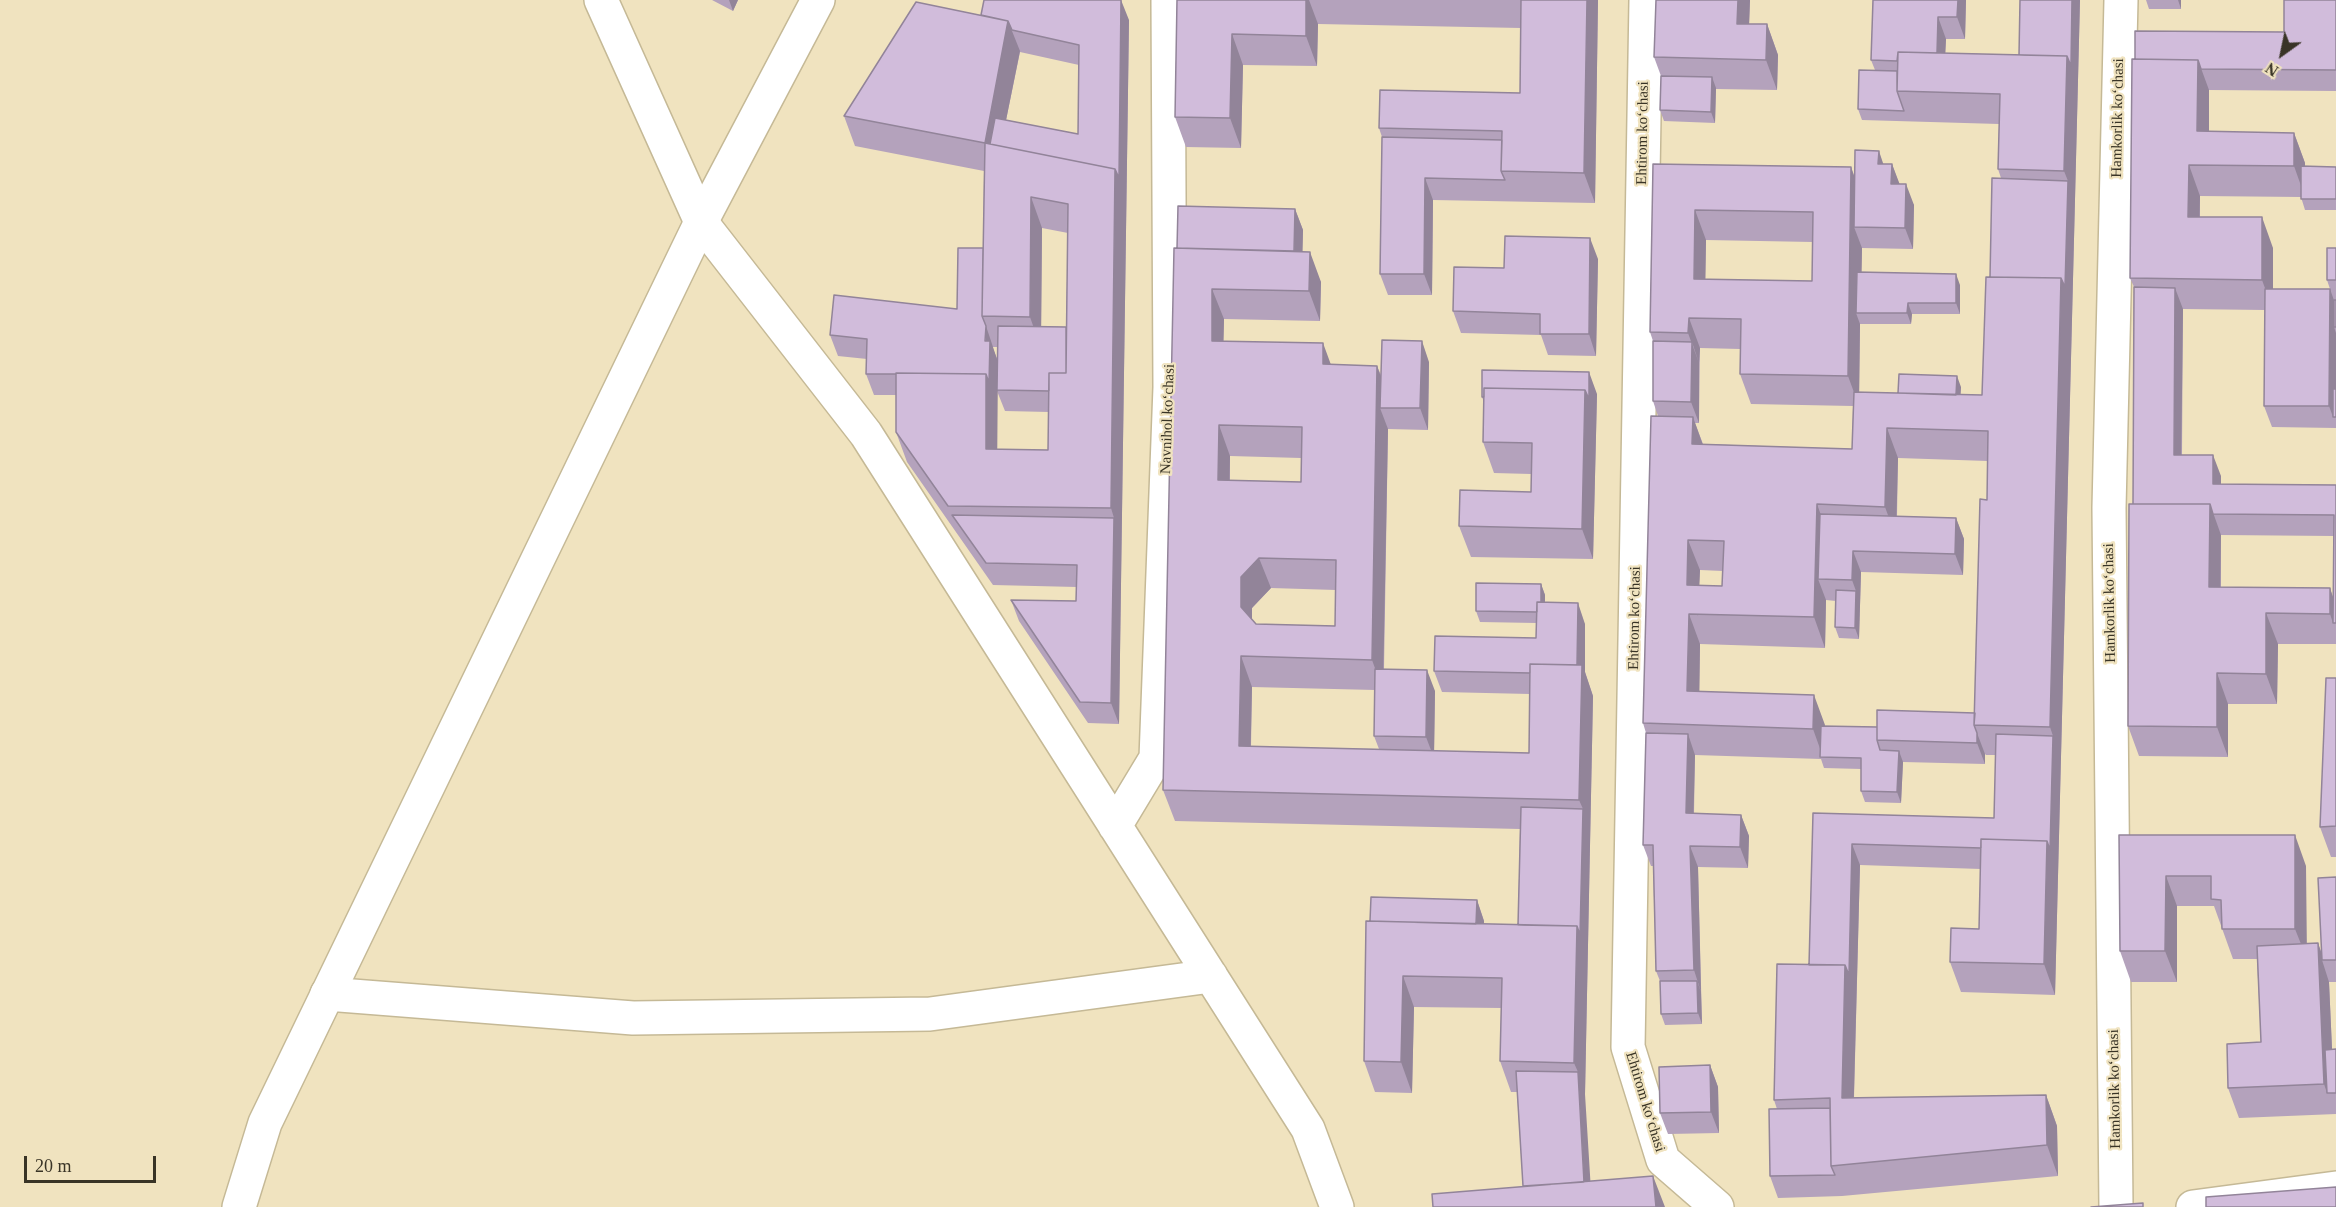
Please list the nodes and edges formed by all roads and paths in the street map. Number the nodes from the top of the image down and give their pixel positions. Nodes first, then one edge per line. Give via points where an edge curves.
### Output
1 (601, 0) edge
2 (818, 0) edge
3 (1168, 0) edge
4 (1646, 0) edge
5 (2121, 0) edge
6 (701, 222) junction
7 (1115, 826) junction
8 (1210, 976) junction
9 (327, 994) junction
10 (2336, 1188) edge
11 (239, 1207) edge
12 (1337, 1207) edge
13 (1717, 1207) edge
14 (2116, 1207) edge
15 (2193, 1207) edge

1 - 6 street
2 - 6 street
3 - 7 street, Navnihol koʻchasi via 1170,387 1156,758
4 - 13 street, Ehtirom koʻchasi via 1628,1047 1663,1160
5 - 14 street, Hamkorlik koʻchasi via 2109,508
6 - 7 street via 866,434
6 - 9 street
7 - 8 street
8 - 9 street via 930,1014 633,1018
8 - 12 street via 1308,1130
9 - 11 street via 265,1123
10 - 15 street

